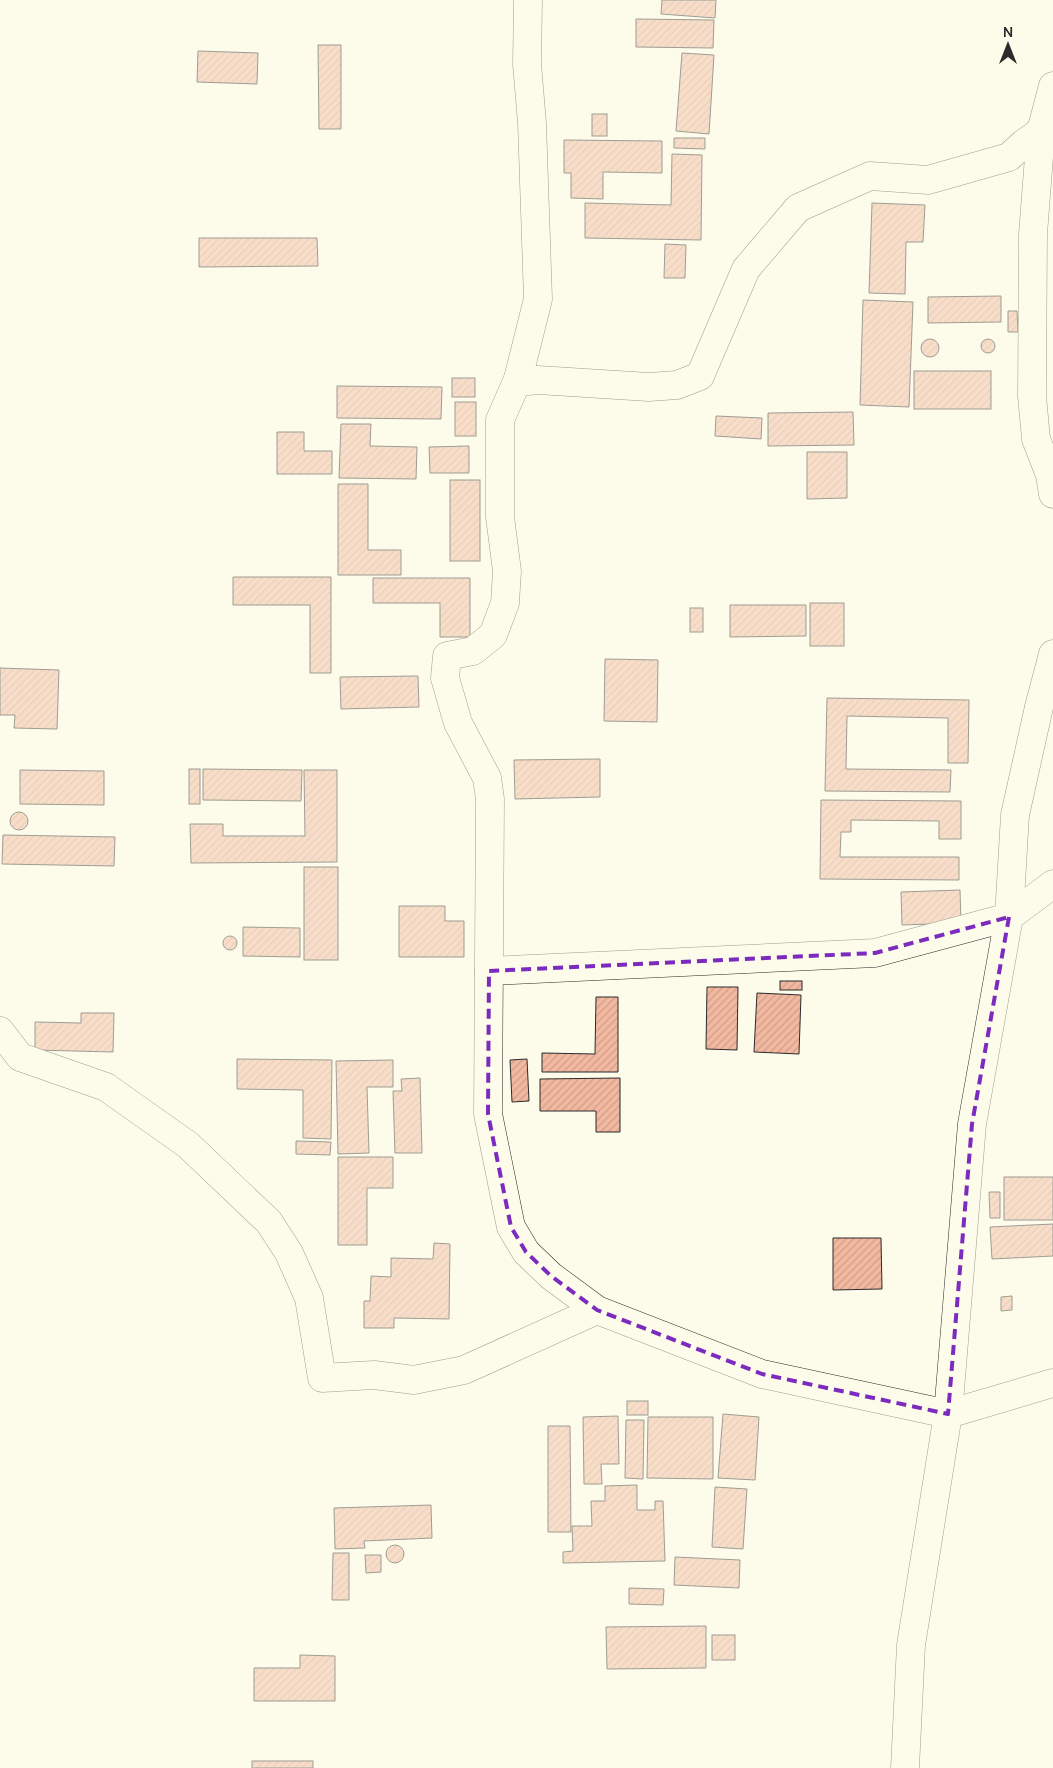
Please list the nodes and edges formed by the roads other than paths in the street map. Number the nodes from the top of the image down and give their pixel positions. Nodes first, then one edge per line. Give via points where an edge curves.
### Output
1 (528, 0) edge
2 (1053, 86) edge
3 (1040, 132) junction
4 (518, 379) junction
5 (1053, 494) edge
6 (1053, 654) edge
7 (1053, 884) edge
8 (1009, 917) junction
9 (489, 971) junction
10 (0, 1031) edge
11 (597, 1310) junction
12 (1053, 1384) edge
13 (948, 1414) junction
14 (905, 1768) edge

1 - 4 street via 526,64 532,123 538,299
2 - 3 street
3 - 4 street via 1009,157 928,180 870,176 798,208 746,268 700,376 677,385 649,387
3 - 5 street via 1033,234 1032,396 1036,440 1050,475
4 - 9 street via 500,420 500,517 507,571 504,603 492,635 473,651 447,656 445,678 458,723 487,778 490,799
6 - 8 street via 1015,815
7 - 8 street
8 - 9 street via 876,953
8 - 13 street via 972,1124
9 - 11 street via 488,1114 511,1227 532,1258
10 - 11 street via 20,1058 106,1087 146,1115 188,1145 269,1222 289,1253 309,1298 322,1378 374,1375 414,1380 464,1370
11 - 13 street via 762,1374
12 - 13 street
13 - 14 street via 911,1645

